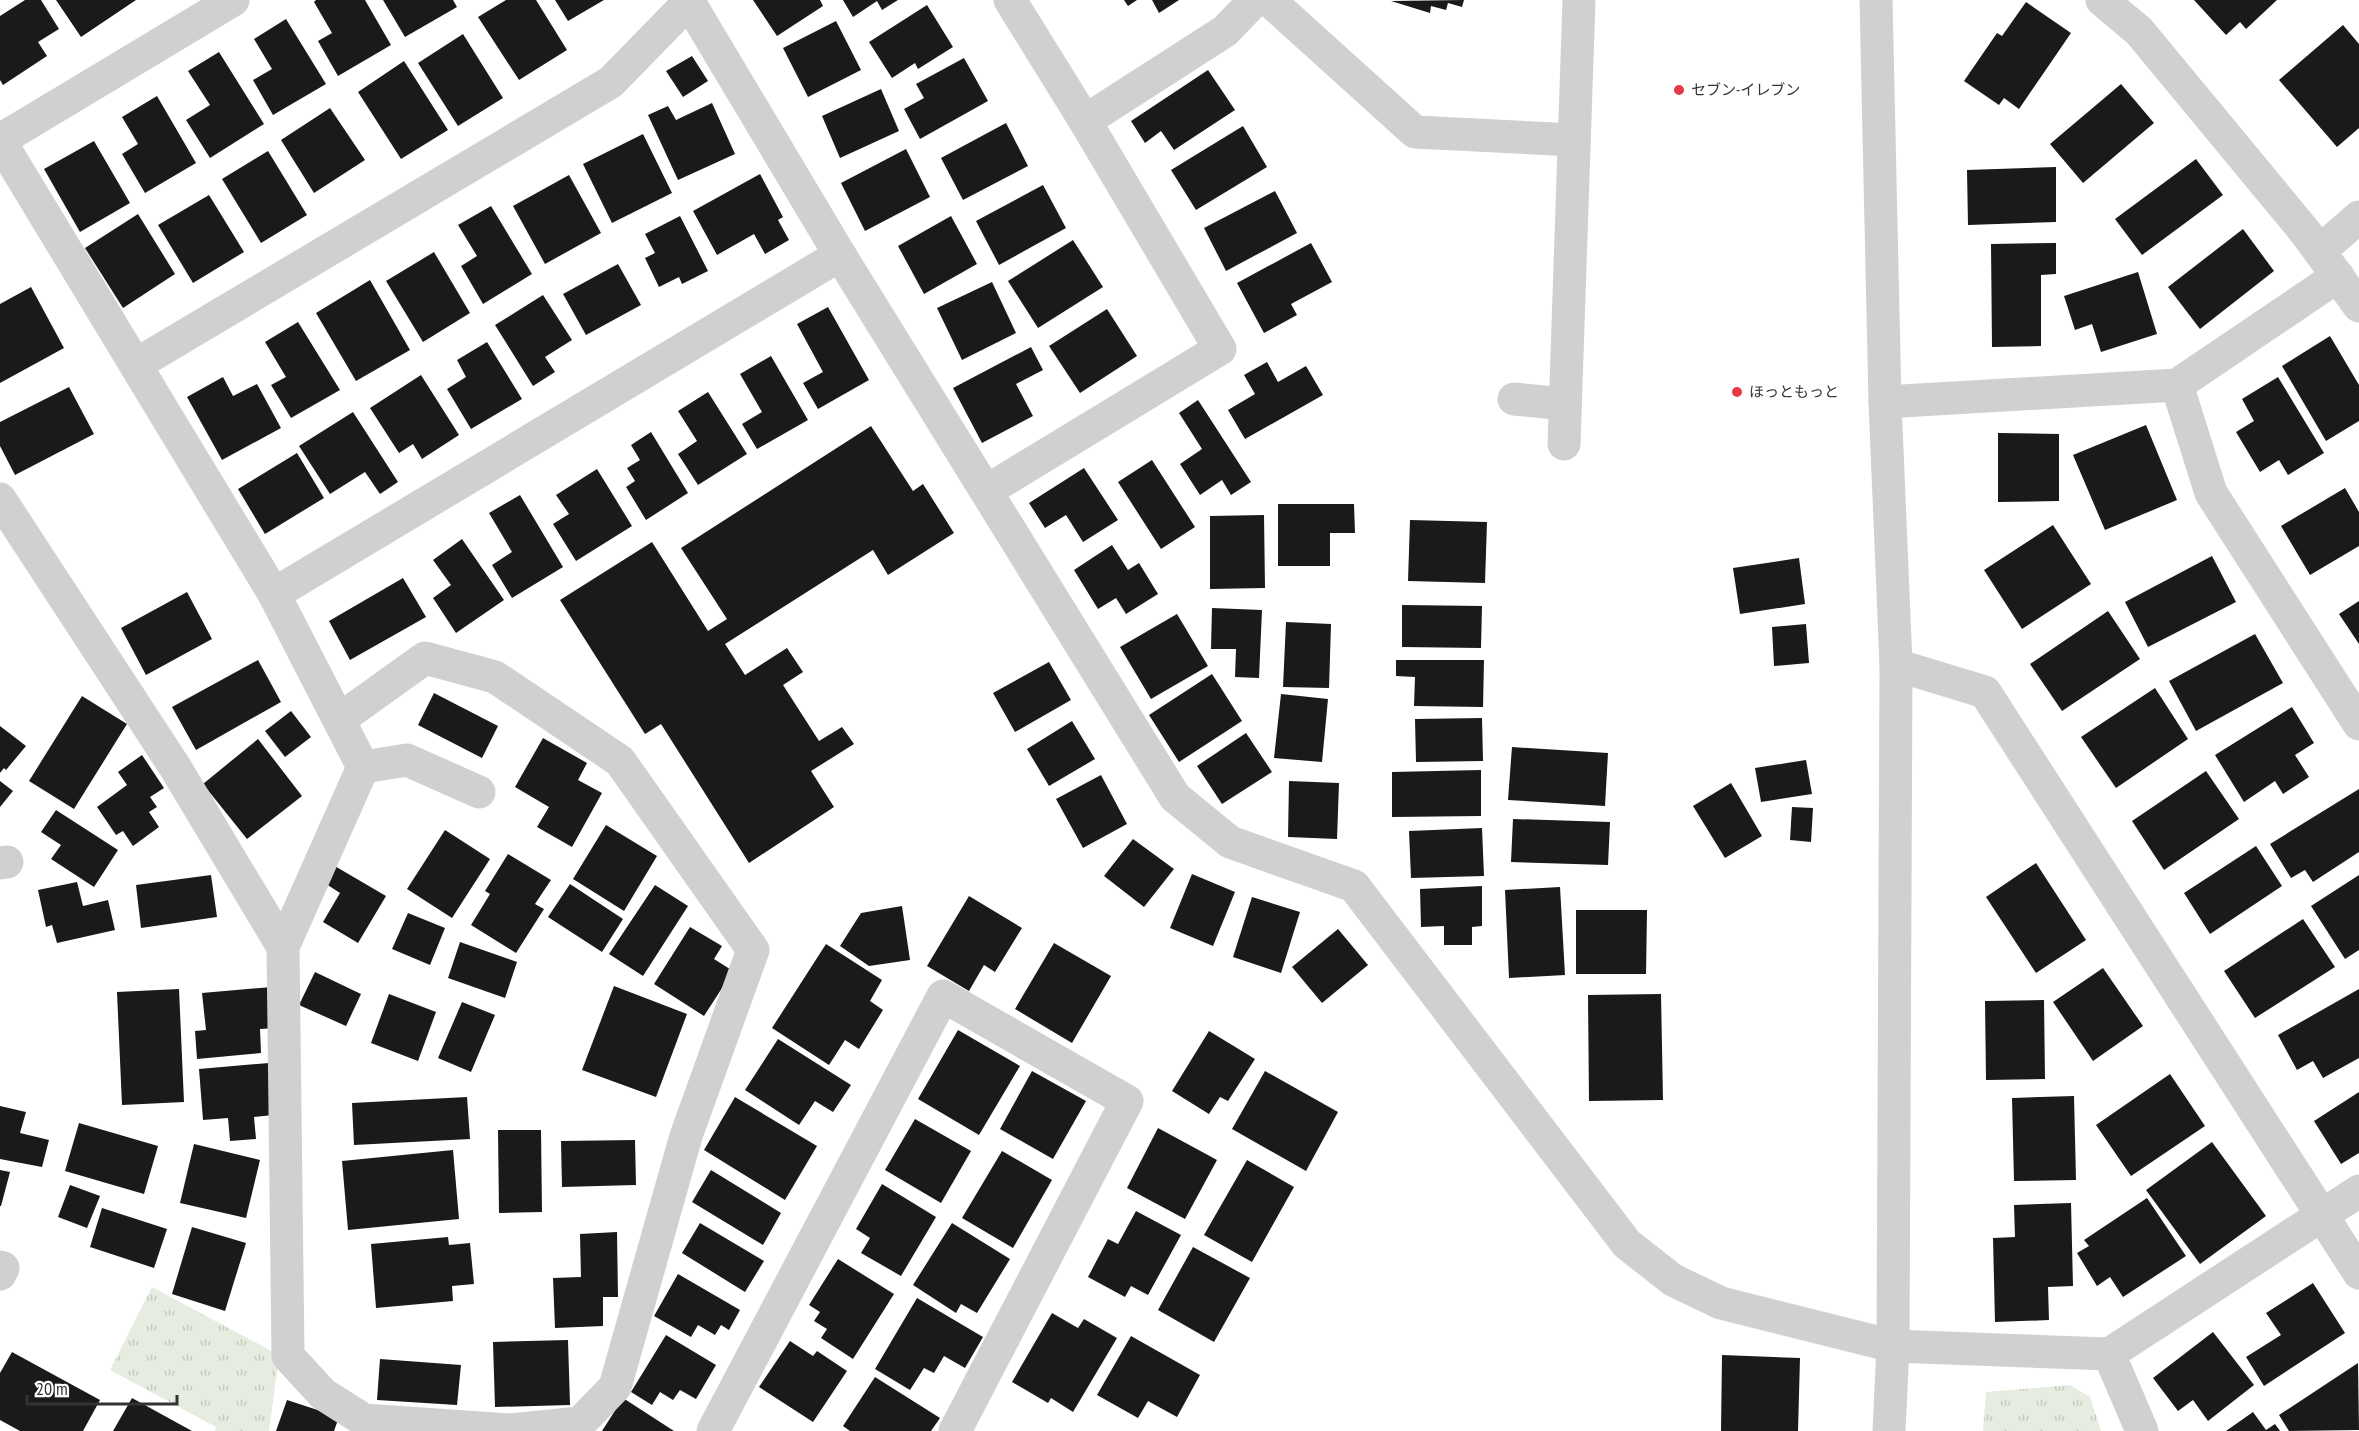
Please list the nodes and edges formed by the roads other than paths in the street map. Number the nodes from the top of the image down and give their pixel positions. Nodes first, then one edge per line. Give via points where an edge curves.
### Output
1 (233, 0) edge
2 (1010, 0) edge
3 (1255, 0) edge
4 (1269, 0) edge
5 (1579, 0) edge
6 (1876, 0) edge
7 (2102, 0) edge
8 (690, 1) edge
9 (1085, 121) junction
10 (0, 140) edge
11 (1574, 140) junction
12 (2359, 217) edge
13 (840, 255) junction
14 (2329, 263) junction
15 (2359, 306) edge
16 (137, 364) junction
17 (2177, 385) junction
18 (1514, 399) dead end
19 (1885, 402) junction
20 (1565, 404) junction
21 (1564, 444) dead end
22 (988, 490) junction
23 (0, 499) edge
24 (274, 594) junction
25 (1896, 664) junction
26 (340, 719) junction
27 (2359, 724) edge
28 (363, 767) junction
29 (479, 792) dead end
30 (284, 947) junction
31 (2359, 1191) edge
32 (2322, 1215) junction
33 (0, 1267) edge
34 (2359, 1273) edge
35 (0, 1274) edge
36 (1893, 1346) junction
37 (2109, 1354) junction
38 (712, 1431) edge
39 (955, 1431) edge
40 (1889, 1431) edge
41 (2142, 1431) edge

1 - 10 street
2 - 9 street
3 - 9 street via 1224,31
4 - 11 street via 1414,132
5 - 11 street
6 - 19 street
7 - 14 street via 2139,31
8 - 13 street
8 - 16 street via 611,82
9 - 22 street via 1220,349
10 - 16 street
11 - 20 street
12 - 14 street
13 - 22 street
13 - 24 street
14 - 15 street
14 - 17 street
16 - 24 street
17 - 19 street
17 - 27 street via 2211,493
18 - 20 street
19 - 25 street
20 - 21 street
22 - 36 street via 1175,797 1230,842 1354,886 1627,1245 1673,1280 1721,1303
23 - 30 street via 175,767
24 - 26 street
25 - 32 street via 1985,692
25 - 36 street
26 - 28 street
26 - 30 street via 425,658 495,677 620,761 753,950 686,1136 615,1387 580,1423 510,1430 364,1420 323,1394 288,1356
28 - 29 street via 407,760
28 - 30 street
31 - 32 street
32 - 34 street
32 - 37 street
33 - 35 street
36 - 37 street
36 - 40 street
37 - 41 street
38 - 39 street via 943,996 1127,1101

